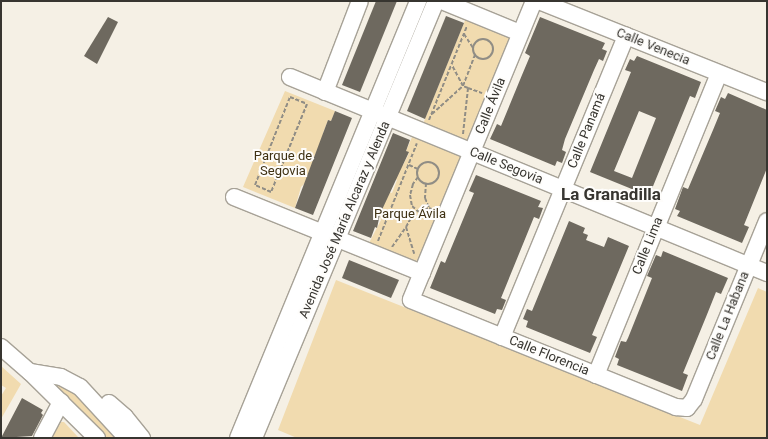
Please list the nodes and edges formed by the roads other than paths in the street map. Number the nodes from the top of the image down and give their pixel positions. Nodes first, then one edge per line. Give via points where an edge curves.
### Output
1 (360, 1) edge
2 (418, 1) edge
3 (436, 1) edge
4 (442, 1) edge
5 (534, 1) edge
6 (539, 1) edge
7 (520, 33) junction
8 (626, 36) junction
9 (719, 74) junction
10 (290, 77) dead end
11 (325, 92) junction
12 (767, 92) edge
13 (372, 111) junction
14 (388, 117) junction
15 (475, 145) junction
16 (563, 189) junction
17 (234, 197) dead end
18 (767, 222) edge
19 (656, 227) junction
20 (323, 232) junction
21 (338, 238) junction
22 (749, 266) junction
23 (422, 273) junction
24 (767, 273) edge
25 (411, 300) joint
26 (502, 337) junction
27 (1, 347) edge
28 (30, 372) junction
29 (596, 375) junction
30 (80, 387) junction
31 (62, 402) junction
32 (251, 406) junction
33 (687, 408) joint
34 (42, 438) edge
35 (97, 438) edge
36 (127, 438) edge
37 (142, 438) edge
38 (230, 438) edge
39 (238, 438) edge
40 (254, 438) edge

1 - 11 street
2 - 13 street, Avenida José María Alcaraz y Alenda
3 - 14 street, Avenida José María Alcaraz y Alenda
4 - 7 street
5 - 7 street, Calle Ávila
6 - 8 street, Calle Venecia
7 - 15 street, Calle Ávila
8 - 9 street, Calle Venecia
8 - 16 street, Calle Panamá
9 - 12 street, Calle Venecia
9 - 19 street, Calle Lima
10 - 11 street, Calle Segovia
11 - 13 street, Calle Segovia
13 - 14 street, Calle Segovia
13 - 20 street, Avenida José María Alcaraz y Alenda
14 - 15 street, Calle Segovia
14 - 21 street, Avenida José María Alcaraz y Alenda
15 - 16 street, Calle Segovia
15 - 23 street, Calle Ávila
16 - 19 street, Calle Segovia
16 - 26 street, Calle Panamá
17 - 20 street
18 - 22 street, Calle La Habana
19 - 22 street, Calle Segovia
19 - 29 street, Calle Lima
20 - 21 street
20 - 32 street, Avenida José María Alcaraz y Alenda
21 - 23 street
21 - 40 street, Avenida José María Alcaraz y Alenda
22 - 24 street, Calle Segovia
22 - 33 street, Calle La Habana via 694,399
23 - 25 street, Calle Ávila
25 - 26 street, Calle Florencia
26 - 29 street, Calle Florencia
27 - 28 street
28 - 30 street via 61,377
28 - 31 street
29 - 33 street, Calle Florencia via 676,407
30 - 36 street
30 - 37 street via 100,396 125,417
31 - 34 street
31 - 35 street
32 - 38 street, Avenida José María Alcaraz y Alenda
32 - 39 street, Avenida José María Alcaraz y Alenda

